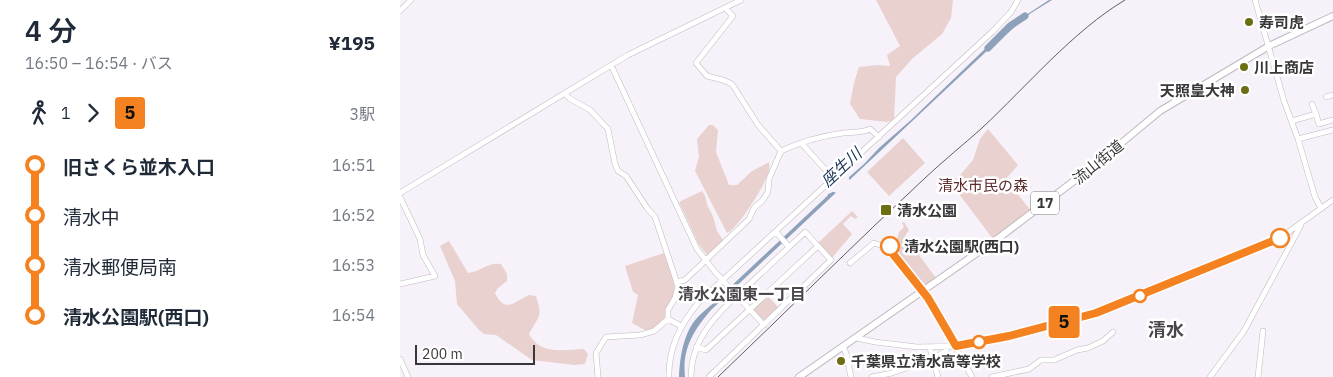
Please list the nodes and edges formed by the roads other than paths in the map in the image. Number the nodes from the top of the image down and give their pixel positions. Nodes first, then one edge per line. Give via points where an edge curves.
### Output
1 (411, 0) edge
2 (740, 0) edge
3 (1018, 0) edge
4 (1255, 0) edge
5 (725, 8) junction
6 (400, 11) edge
7 (1333, 16) edge
8 (1269, 46) junction
9 (612, 65) junction
10 (565, 93) junction
11 (1333, 95) edge
12 (1326, 97) dead end
13 (1312, 104) dead end
14 (1316, 114) junction
15 (1292, 121) junction
16 (1332, 122) edge
17 (1333, 130) edge
18 (879, 137) junction
19 (1298, 139) junction
20 (802, 144) junction
21 (781, 151) junction
22 (834, 179) junction
23 (400, 193) edge
24 (400, 197) edge
25 (1333, 200) edge
26 (1321, 208) junction
27 (1302, 222) junction
28 (778, 234) junction
29 (788, 246) junction
30 (818, 246) junction
31 (705, 261) junction
32 (850, 263) dead end
33 (676, 282) junction
34 (724, 283) junction
35 (400, 284) edge
36 (922, 291) junction
37 (735, 295) junction
38 (749, 310) junction
39 (668, 318) junction
40 (764, 325) junction
41 (681, 326) junction
42 (1263, 331) dead end
43 (1113, 332) dead end
44 (857, 338) junction
45 (956, 346) junction
46 (696, 347) junction
47 (843, 347) junction
48 (946, 347) junction
49 (930, 348) junction
50 (400, 359) edge
51 (932, 360) junction
52 (408, 377) edge
53 (598, 377) edge
54 (669, 377) edge
55 (692, 377) edge
56 (709, 377) edge
57 (799, 377) edge
58 (851, 377) edge
59 (872, 377) edge
60 (938, 377) edge
61 (972, 377) edge
62 (992, 377) edge
63 (1210, 377) edge
64 (1258, 377) edge

1 - 6 street
2 - 5 street
3 - 18 street via 1004,20
4 - 8 street
5 - 9 street
5 - 21 street via 734,16 696,63 707,76 732,84 758,125
7 - 8 main road, 流山街道 / 17
8 - 15 street
8 - 36 main road, 流山街道 / 17 via 1160,111 1050,200
9 - 10 street
9 - 31 street via 691,238
10 - 23 street
10 - 33 street via 590,110 608,129 618,171 626,176 655,216
11 - 12 street
13 - 14 street
14 - 15 street
14 - 16 street via 1319,124
15 - 19 street
17 - 19 street
18 - 20 street via 870,129 814,138
18 - 22 street
19 - 26 street
20 - 21 street
20 - 22 street
21 - 31 street via 762,201
22 - 28 street
24 - 35 street via 435,276
25 - 26 street
26 - 27 street
27 - 45 street via 1273,241 1096,313 1018,334
27 - 63 street via 1244,331
28 - 29 street
28 - 34 street
29 - 30 street via 805,232
29 - 37 street
30 - 38 street
30 - 40 street via 831,260
31 - 33 street via 685,280
31 - 34 street
32 - 36 street via 874,243 883,246 887,243
33 - 39 street via 677,293 668,310
34 - 37 street
34 - 41 street via 695,307
36 - 44 main road, 流山街道 / 17
36 - 45 street
37 - 38 street
37 - 46 street
38 - 40 street
38 - 46 street via 706,350
39 - 41 street
39 - 53 street via 654,331 606,337 596,353
40 - 56 street
41 - 54 street via 672,351
42 - 64 street
43 - 62 street via 1088,348
44 - 47 main road, 流山街道 / 17
44 - 49 street
45 - 48 street
45 - 61 street
46 - 55 street
47 - 57 main road, 流山街道 / 17
47 - 58 street
48 - 49 street
48 - 51 street via 946,351
49 - 51 street
50 - 52 street
51 - 59 street
51 - 60 street

